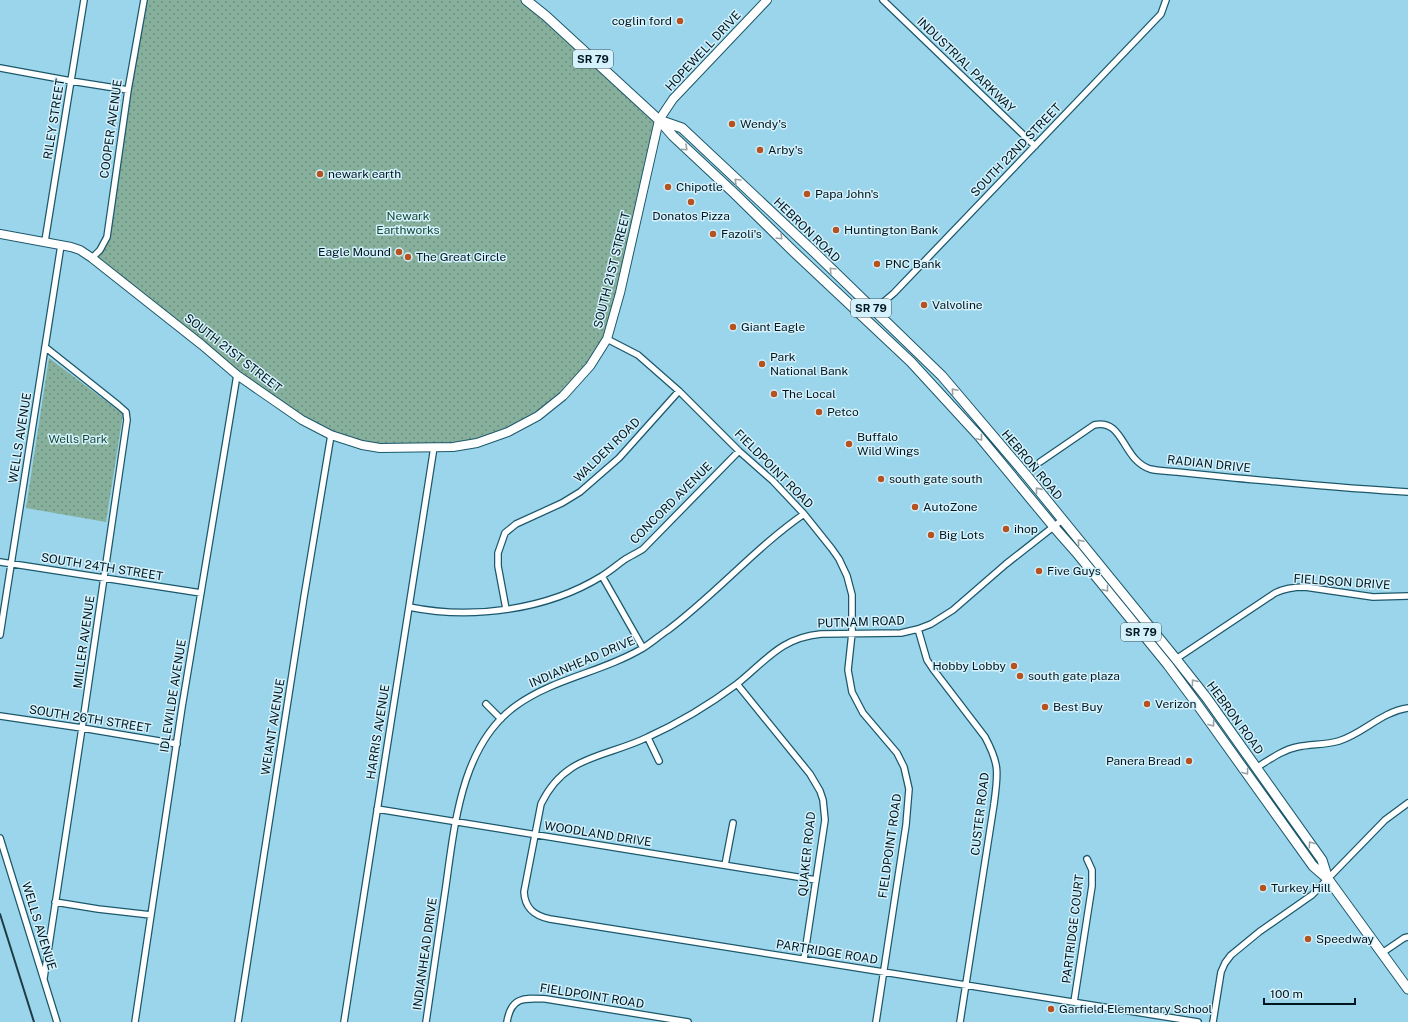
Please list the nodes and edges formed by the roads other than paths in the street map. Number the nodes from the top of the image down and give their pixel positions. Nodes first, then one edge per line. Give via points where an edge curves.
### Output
1 (84, 0) edge
2 (144, 0) edge
3 (526, 0) edge
4 (767, 0) edge
5 (883, 0) edge
6 (1166, 0) edge
7 (0, 68) edge
8 (71, 81) junction
9 (128, 90) junction
10 (659, 120) junction
11 (1035, 146) junction
12 (0, 234) edge
13 (45, 242) junction
14 (61, 245) junction
15 (92, 258) junction
16 (821, 277) junction
17 (874, 310) junction
18 (869, 322) junction
19 (607, 339) junction
20 (45, 347) junction
21 (933, 368) junction
22 (237, 375) junction
23 (679, 391) junction
24 (331, 435) junction
25 (434, 447) junction
26 (739, 451) junction
27 (1040, 462) dead end
28 (1408, 492) edge
29 (804, 514) junction
30 (1062, 520) junction
31 (1054, 527) junction
32 (0, 562) edge
33 (11, 563) junction
34 (602, 576) junction
35 (104, 578) junction
36 (201, 593) junction
37 (1408, 596) edge
38 (410, 607) junction
39 (506, 609) junction
40 (918, 630) junction
41 (852, 633) junction
42 (0, 635) edge
43 (643, 648) junction
44 (1176, 659) junction
45 (737, 684) junction
46 (486, 704) dead end
47 (1408, 708) edge
48 (0, 716) edge
49 (501, 719) junction
50 (82, 728) junction
51 (648, 738) junction
52 (177, 744) junction
53 (659, 761) dead end
54 (1256, 768) junction
55 (1408, 803) edge
56 (377, 809) junction
57 (456, 822) junction
58 (733, 823) dead end
59 (536, 835) junction
60 (0, 838) edge
61 (1087, 859) dead end
62 (725, 865) junction
63 (1328, 878) junction
64 (816, 880) junction
65 (54, 902) junction
66 (151, 915) junction
67 (1408, 937) edge
68 (1382, 953) junction
69 (804, 959) junction
70 (883, 972) junction
71 (44, 978) junction
72 (966, 985) junction
73 (1408, 989) edge
74 (1074, 1002) junction
75 (57, 1022) edge
76 (135, 1022) edge
77 (238, 1022) edge
78 (344, 1022) edge
79 (426, 1022) edge
80 (507, 1022) edge
81 (688, 1022) edge
82 (876, 1022) edge
83 (960, 1022) edge
84 (1198, 1022) edge
85 (1213, 1022) edge

1 - 8 street, RILEY STREET
2 - 9 street, COOPER AVENUE
3 - 10 highway, HEBRON ROAD / SR 79
4 - 10 main road, HOPEWELL DRIVE via 673,99
5 - 11 street, INDUSTRIAL PARKWAY
6 - 11 street, SOUTH 22ND STREET via 1161,14
7 - 8 street
8 - 9 street
8 - 13 street, RILEY STREET
9 - 15 street, COOPER AVENUE via 107,237
10 -> 16 highway, HEBRON ROAD / SR 79
17 -> 10 highway, HEBRON ROAD / SR 79 via 682,128
10 - 19 main road, SOUTH 21ST STREET via 620,293
11 - 17 street, SOUTH 22ND STREET via 894,293
12 - 13 main road, SOUTH 21ST STREET
13 - 14 main road, SOUTH 21ST STREET
14 - 15 main road, SOUTH 21ST STREET via 80,250
14 - 20 street, WELLS AVENUE
15 - 22 main road, SOUTH 21ST STREET
16 - 17 highway via 828,278 859,306
16 - 18 highway, HEBRON ROAD / SR 79
17 - 21 highway, HEBRON ROAD / SR 79
18 - 21 highway via 884,327 924,366
18 -> 31 highway, HEBRON ROAD / SR 79 via 933,384
19 - 23 street, FIELDPOINT ROAD via 638,355
19 - 25 main road, SOUTH 21ST STREET via 590,366 563,396 538,416 508,432 477,443
20 - 33 street, WELLS AVENUE
20 - 35 street, MILLER AVENUE via 127,415
30 -> 21 highway, HEBRON ROAD / SR 79
22 - 24 main road, SOUTH 21ST STREET via 302,420
22 - 36 street, IDLEWILDE AVENUE
23 - 26 street, FIELDPOINT ROAD
23 - 39 street, WALDEN ROAD via 619,458 585,488 562,503 516,524 505,532 498,553 498,566
24 - 25 main road, SOUTH 21ST STREET via 380,448
24 - 77 street, WEIANT AVENUE
25 - 38 street, HARRIS AVENUE
26 - 29 street, FIELDPOINT ROAD via 773,481
26 - 34 street, CONCORD AVENUE via 643,549
27 - 28 street, RADIAN DRIVE via 1094,425 1101,424 1113,428 1133,458 1149,468 1330,487
29 - 41 street, FIELDPOINT ROAD via 839,559 847,576 852,595
29 - 43 street, INDIANHEAD DRIVE via 784,528 697,607
30 - 31 street, PUTNAM ROAD
44 -> 30 highway, HEBRON ROAD / SR 79
31 - 40 street, PUTNAM ROAD via 953,610
31 -> 63 highway, HEBRON ROAD / SR 79 via 1168,665 1313,866
32 - 33 street, SOUTH 24TH STREET
33 - 35 street, SOUTH 24TH STREET
33 - 42 street, WELLS AVENUE
34 - 39 street, CONCORD AVENUE via 544,601
34 - 43 street
35 - 36 street, SOUTH 24TH STREET
35 - 50 street, MILLER AVENUE
36 - 52 street, IDLEWILDE AVENUE
37 - 44 street, FIELDSON DRIVE via 1373,597 1305,587 1284,589
38 - 39 street, CONCORD AVENUE via 429,612 454,613
38 - 56 street, HARRIS AVENUE
40 - 41 street, PUTNAM ROAD
40 - 72 street, CUSTER ROAD via 927,660 985,737 997,768 994,804
41 - 45 street, PUTNAM ROAD via 811,634 782,645
41 - 70 street, FIELDPOINT ROAD via 848,670 852,692 863,713 897,753 909,789 906,825
43 - 49 street, INDIANHEAD DRIVE via 590,672 545,688 516,705
54 -> 44 highway, HEBRON ROAD / SR 79
45 - 51 street, PUTNAM ROAD
45 - 64 street, QUAKER ROAD via 810,774 820,791 825,820
46 - 49 street
47 - 54 street via 1389,713 1340,741 1296,747 1284,751
48 - 50 street, SOUTH 26TH STREET
49 - 57 street, INDIANHEAD DRIVE via 486,736 465,781
50 - 52 street, SOUTH 26TH STREET
50 - 65 street, MILLER AVENUE
51 - 53 street
51 - 59 street, PUTNAM ROAD via 595,756 567,769 548,790 541,804
52 - 66 street, IDLEWILDE AVENUE
63 -> 54 highway, HEBRON ROAD / SR 79 via 1322,860
55 - 63 street via 1385,820
56 - 57 street, WOODLAND DRIVE
56 - 78 street, HARRIS AVENUE
57 - 59 street, WOODLAND DRIVE
57 - 79 street, INDIANHEAD DRIVE
58 - 62 street
59 - 62 street, WOODLAND DRIVE
59 - 69 street, PARTRIDGE ROAD via 524,896 528,906 539,916
60 - 71 street, WELLS AVENUE
61 - 74 street, PARTRIDGE COURT via 1092,870 1092,886
62 - 64 street, WOODLAND DRIVE
63 - 68 highway, HEBRON ROAD / SR 79
63 - 85 street via 1312,895 1231,955 1221,972
64 - 69 street, QUAKER ROAD
65 - 66 street
65 - 71 street, MILLER AVENUE
66 - 76 street, IDLEWILDE AVENUE
67 - 68 street
68 - 73 highway, HEBRON ROAD / SR 79
69 - 70 street, PARTRIDGE ROAD
70 - 72 street, PARTRIDGE ROAD
70 - 82 street, FIELDPOINT ROAD
71 - 75 street, WELLS AVENUE
72 - 74 street, PARTRIDGE ROAD
72 - 83 street, CUSTER ROAD
74 - 84 street, PARTRIDGE ROAD
80 - 81 street, FIELDPOINT ROAD via 511,1007 524,998 546,999

